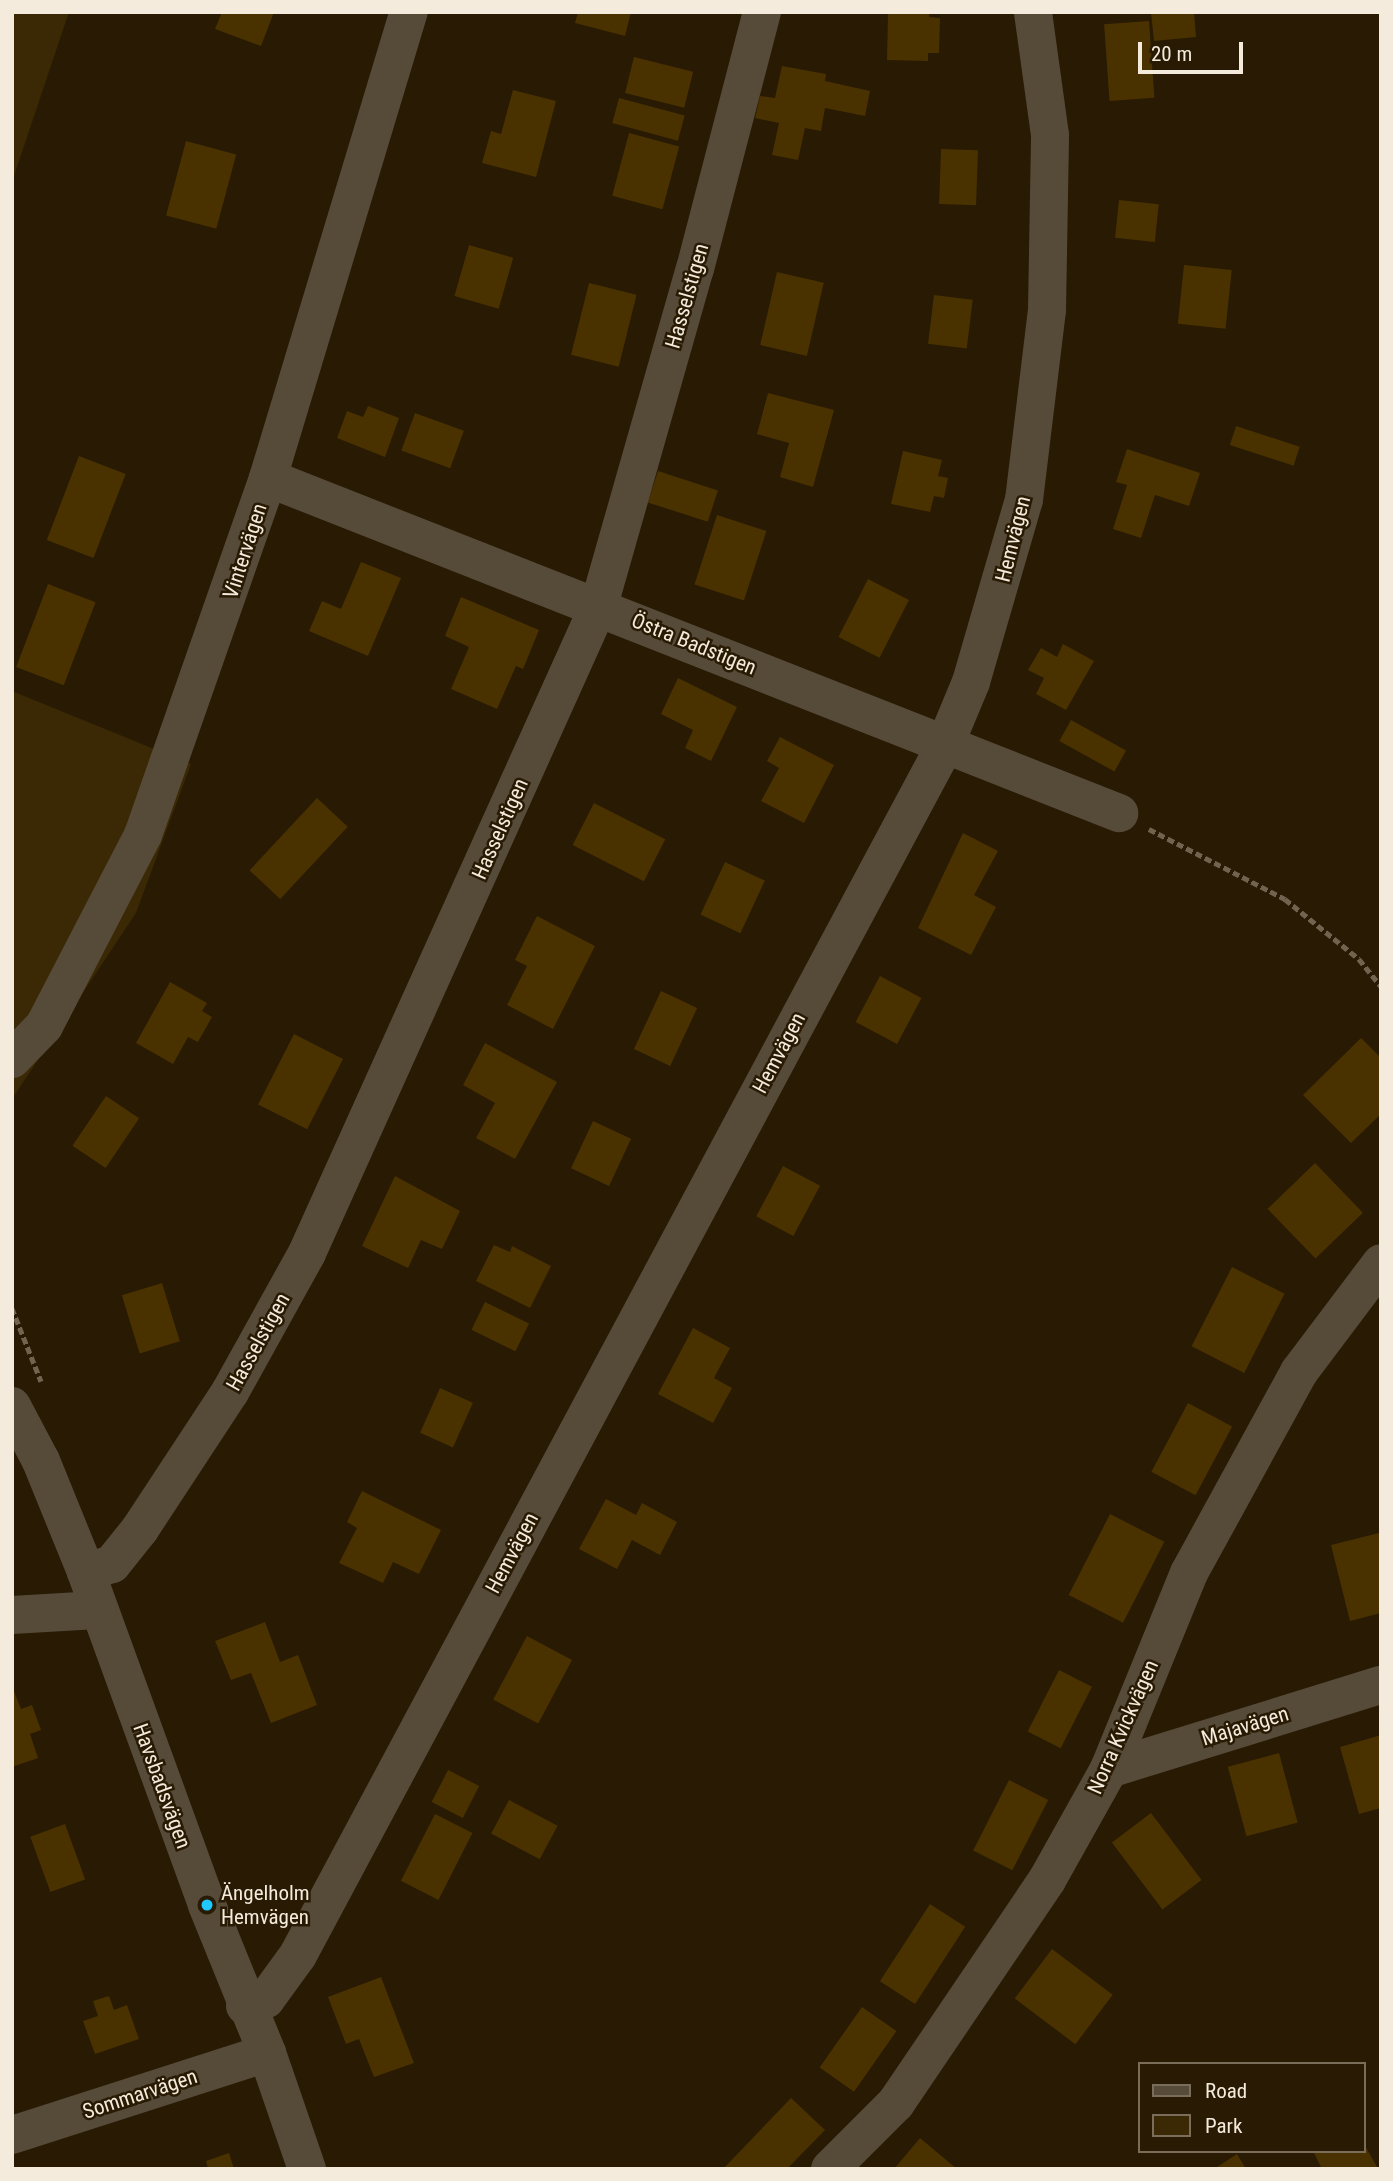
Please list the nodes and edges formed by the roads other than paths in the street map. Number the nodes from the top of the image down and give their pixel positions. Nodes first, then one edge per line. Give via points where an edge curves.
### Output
1 (409, 12) edge
2 (762, 12) edge
3 (1034, 12) edge
4 (268, 478) junction
5 (599, 605) junction
6 (944, 747) junction
7 (1119, 813) road end
8 (12, 1059) edge
9 (1381, 1263) edge
10 (12, 1406) edge
11 (86, 1572) junction
12 (97, 1610) junction
13 (12, 1615) edge
14 (1381, 1685) edge
15 (1109, 1769) junction
16 (246, 2006) junction
17 (267, 2053) junction
18 (12, 2135) edge
19 (307, 2169) edge
20 (830, 2169) edge

1 - 4 street, Vintervägen
2 - 5 street, Hasselstigen via 695,269
3 - 6 street, Hemvägen via 1050,135 1051,199 1038,415 1024,500 996,607
4 - 5 street, Östra Badstigen
4 - 8 street, Vintervägen via 143,835 44,1027
5 - 6 street, Östra Badstigen
5 - 11 street, Hasselstigen via 307,1253 230,1392 140,1529 112,1564
6 - 7 street, Östra Badstigen
6 - 16 street, Hemvägen via 298,1955 267,1998
9 - 15 street, Norra Kvickvägen via 1299,1372 1189,1573
10 - 11 street, Havsbadsvägen via 41,1461
11 - 12 street, Havsbadsvägen
12 - 13 street
12 - 16 street, Havsbadsvägen
14 - 15 street, Majavägen
15 - 20 street, Norra Kvickvägen via 1047,1880 896,2103
16 - 17 street, Havsbadsvägen
17 - 18 street, Sommarvägen
17 - 19 street, Havsbadsvägen

